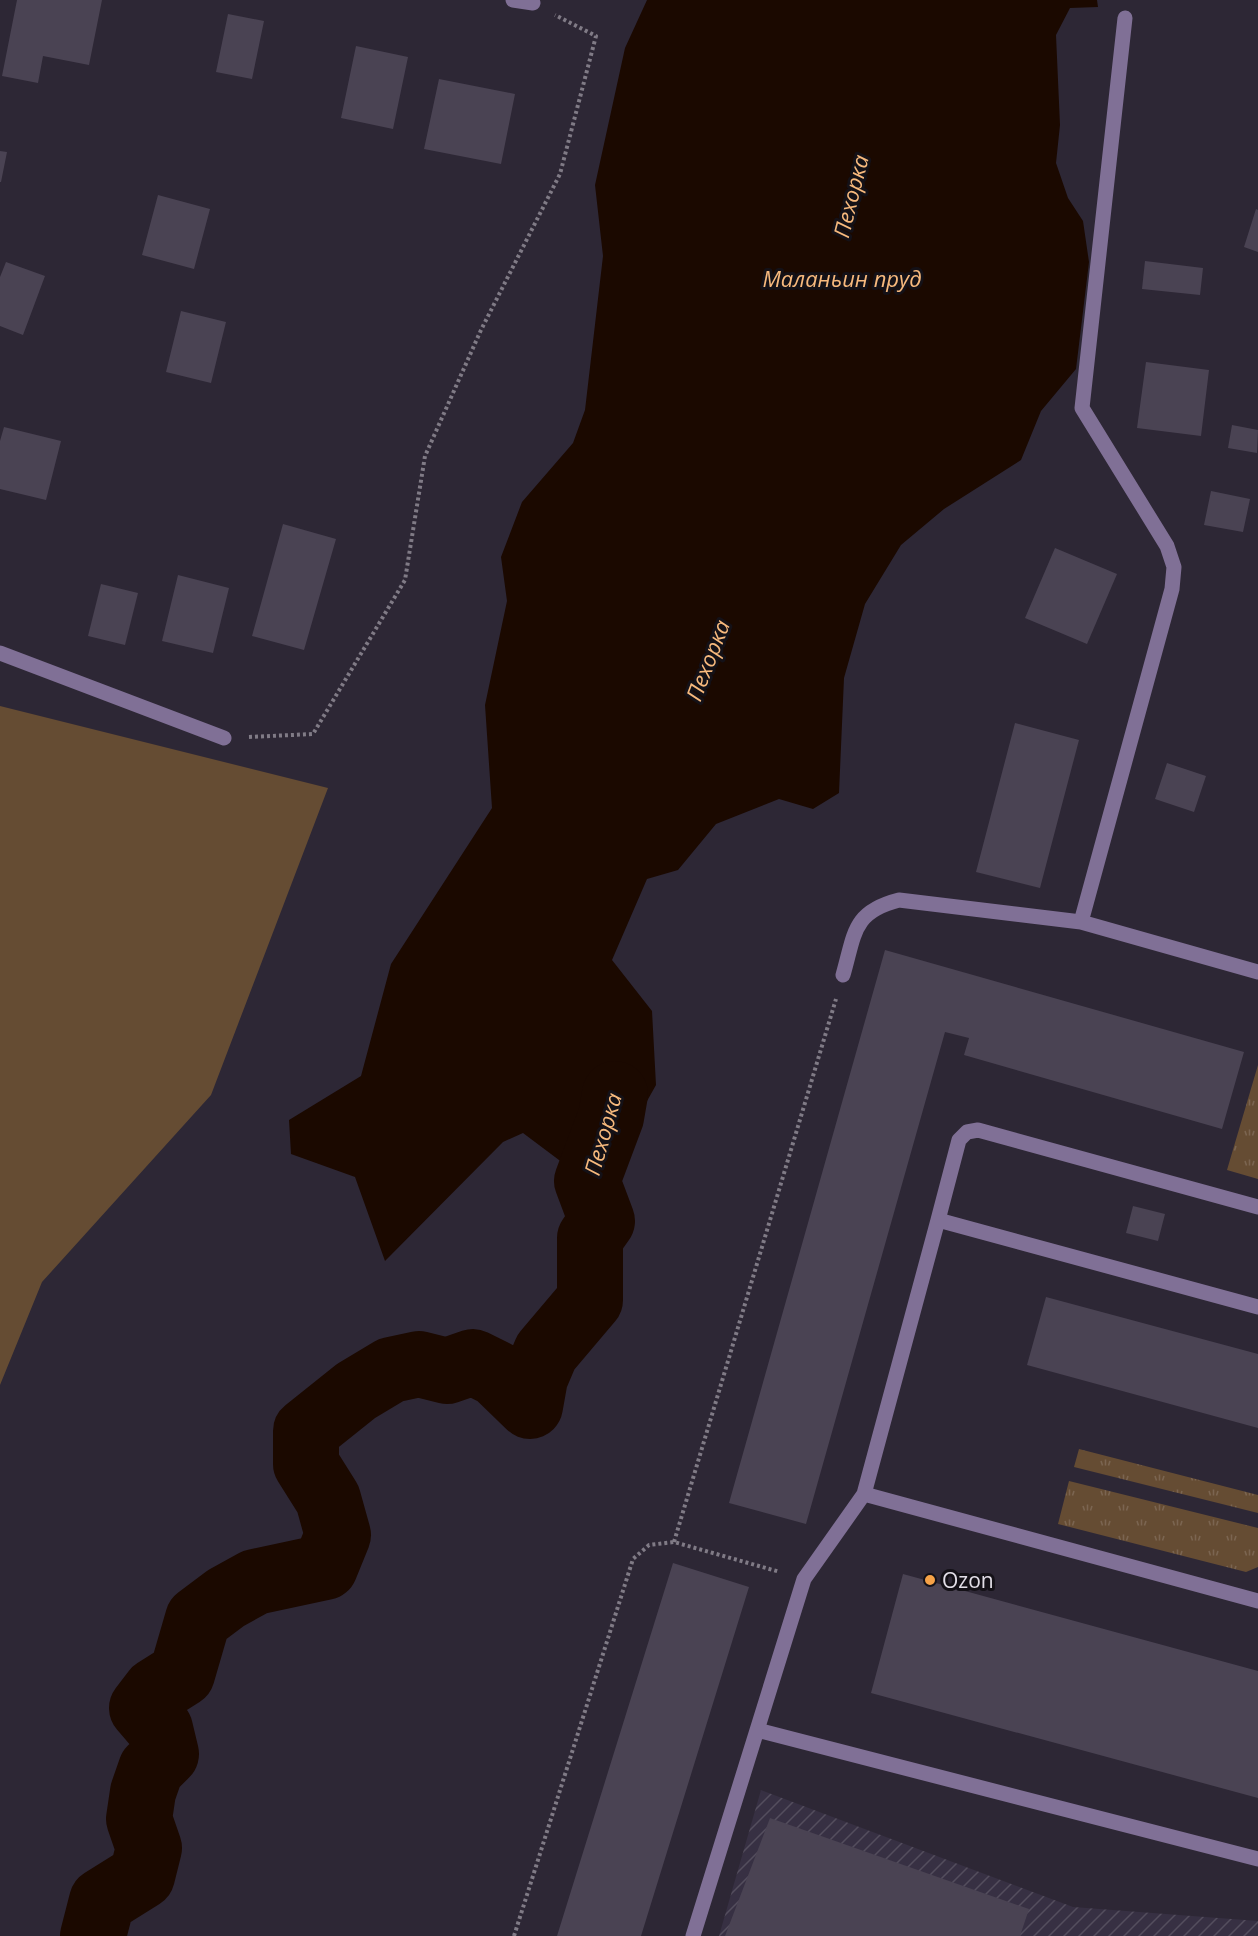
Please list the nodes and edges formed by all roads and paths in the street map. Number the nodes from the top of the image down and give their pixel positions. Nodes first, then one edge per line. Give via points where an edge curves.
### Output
1 (513, 0) edge
2 (533, 3) joint
3 (1125, 18) dead end
4 (0, 653) edge
5 (224, 738) joint
6 (1081, 922) junction
7 (1258, 972) edge
8 (843, 975) joint
9 (1258, 1207) edge
10 (938, 1220) junction
11 (1258, 1307) edge
12 (864, 1494) junction
13 (674, 1542) junction
14 (804, 1579) junction
15 (1258, 1601) edge
16 (757, 1730) junction
17 (1258, 1859) edge
18 (514, 1936) edge
19 (693, 1936) edge

1 - 2 street
2 - 5 path via 596,36 560,174 425,456 405,580 314,734
3 - 6 street via 1082,408 1167,546 1174,567 1172,589
4 - 5 street
6 - 7 street
6 - 8 street via 899,900 877,906 858,923
8 - 13 path
9 - 10 street via 978,1130 967,1132 959,1140
10 - 11 street
10 - 12 street
12 - 14 street
12 - 15 street
13 - 14 path
13 - 18 path via 649,1545 633,1560
14 - 16 street
16 - 17 street
16 - 19 street

